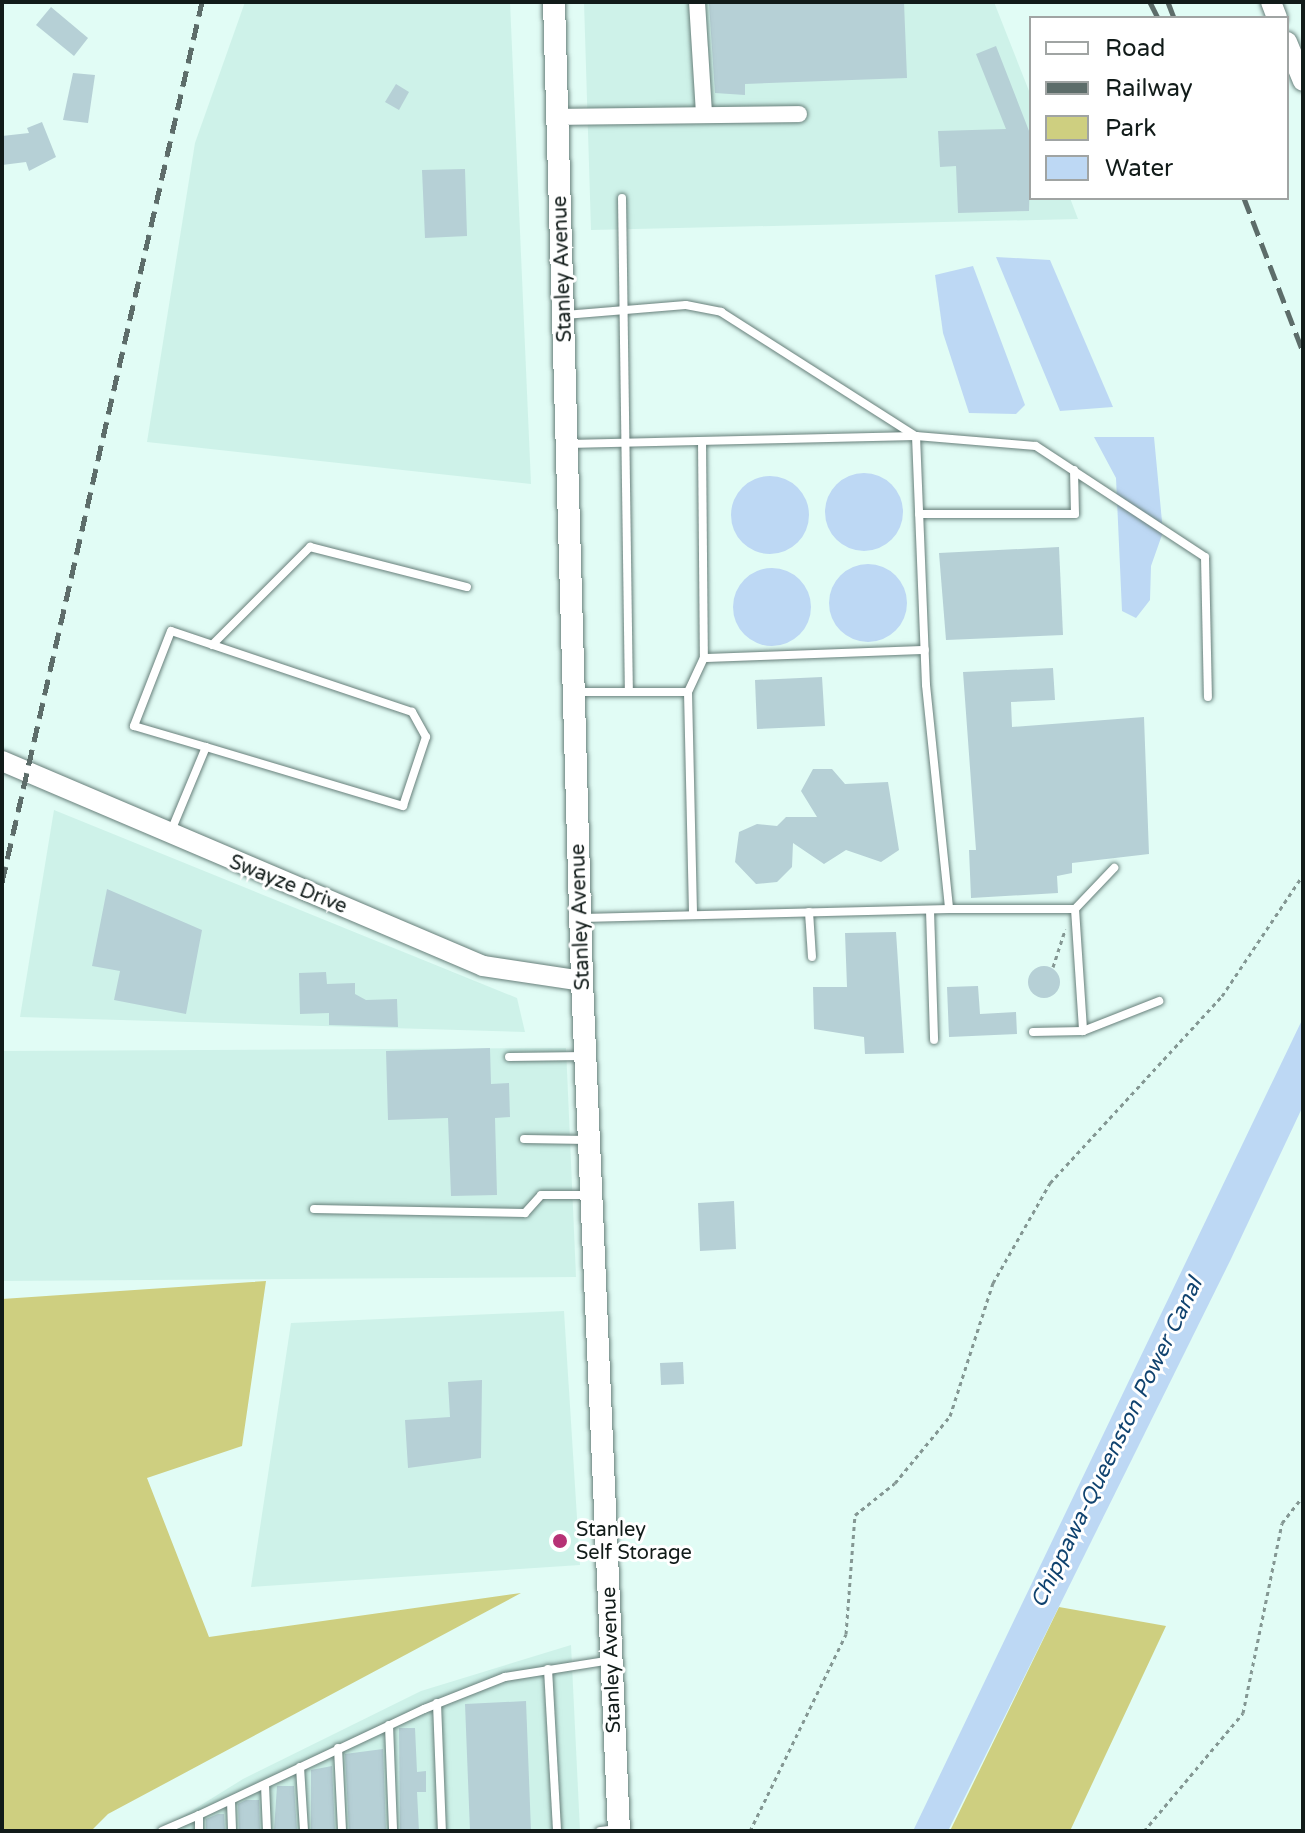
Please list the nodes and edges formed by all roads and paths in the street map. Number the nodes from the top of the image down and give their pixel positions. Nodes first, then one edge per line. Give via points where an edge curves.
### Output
1 (554, 2) edge
2 (697, 2) edge
3 (1289, 47) edge
4 (1303, 81) edge
5 (704, 112) junction
6 (799, 114) dead end
7 (558, 117) junction
8 (622, 198) dead end
9 (1303, 223) edge
10 (1303, 256) edge
11 (623, 310) junction
12 (564, 315) junction
13 (916, 436) junction
14 (702, 441) junction
15 (625, 443) junction
16 (568, 444) junction
17 (1074, 470) junction
18 (919, 514) junction
19 (467, 587) dead end
20 (212, 645) junction
21 (925, 650) junction
22 (704, 658) junction
23 (573, 692) junction
24 (629, 692) junction
25 (688, 692) junction
26 (1208, 697) dead end
27 (206, 747) junction
28 (2, 761) edge
29 (170, 836) junction
30 (1114, 868) dead end
31 (1303, 875) edge
32 (949, 909) junction
33 (1075, 909) junction
34 (930, 910) junction
35 (809, 912) junction
36 (693, 915) junction
37 (581, 918) junction
38 (1076, 923) junction
39 (812, 957) dead end
40 (1053, 967) dead end
41 (582, 981) junction
42 (1159, 1001) dead end
43 (1083, 1031) junction
44 (1033, 1032) dead end
45 (934, 1040) dead end
46 (586, 1056) junction
47 (509, 1057) dead end
48 (524, 1139) dead end
49 (589, 1140) junction
50 (592, 1195) junction
51 (314, 1209) dead end
52 (1303, 1496) edge
53 (612, 1660) junction
54 (548, 1669) junction
55 (437, 1703) junction
56 (389, 1725) junction
57 (338, 1748) junction
58 (300, 1767) junction
59 (265, 1785) junction
60 (231, 1801) junction
61 (199, 1815) junction
62 (613, 1830) edge
63 (162, 1831) edge
64 (199, 1831) edge
65 (232, 1831) edge
66 (267, 1831) edge
67 (304, 1831) edge
68 (342, 1831) edge
69 (393, 1831) edge
70 (442, 1831) edge
71 (557, 1831) edge
72 (750, 1831) edge
73 (1144, 1831) edge

1 - 7 main road, Stanley Avenue
2 - 5 street
3 - 4 street
5 - 6 street
5 - 7 street
7 - 12 main road, Stanley Avenue
8 - 11 lane
9 - 10 path
11 - 12 lane
11 - 13 lane via 686,305 721,312
11 - 15 lane
12 - 16 main road, Stanley Avenue
13 - 14 lane
13 - 17 lane via 1003,439 1036,446
13 - 18 lane
14 - 15 lane
14 - 22 lane
15 - 16 lane
15 - 24 lane
16 - 23 main road, Stanley Avenue
17 - 18 lane via 1075,514
17 - 26 lane via 1205,557
18 - 21 lane
19 - 20 lane via 310,547
20 - 27 lane via 171,631 134,726
20 - 27 lane via 412,712 426,737 403,806
21 - 22 lane
21 - 32 lane
22 - 25 lane
23 - 24 lane
23 - 37 main road, Stanley Avenue
24 - 25 lane
25 - 36 lane
27 - 29 lane
28 - 29 street, Swayze Drive
29 - 41 street, Swayze Drive via 483,966
30 - 33 lane
31 - 72 path via 1222,996 1050,1183 993,1283 950,1416 895,1483 855,1515 848,1618
32 - 33 lane
32 - 34 lane
33 - 38 lane
34 - 35 lane
34 - 45 lane
35 - 36 lane
35 - 39 lane
36 - 37 lane
37 - 41 main road, Stanley Avenue
38 - 40 path via 1064,930
38 - 43 lane
41 - 46 main road, Stanley Avenue
42 - 43 lane
43 - 44 lane
46 - 47 lane
46 - 49 main road, Stanley Avenue
48 - 49 lane
49 - 50 main road, Stanley Avenue
50 - 51 lane via 541,1195 525,1213
50 - 53 main road, Stanley Avenue
52 - 73 path via 1282,1523 1243,1713
53 - 54 lane
53 - 62 main road, Stanley Avenue
54 - 55 lane
54 - 71 lane
55 - 56 lane
55 - 70 lane
56 - 57 lane
56 - 69 lane
57 - 58 lane
57 - 68 lane
58 - 59 lane
58 - 67 lane
59 - 60 lane
59 - 66 lane
60 - 61 lane
60 - 65 lane
61 - 63 lane
61 - 64 lane

